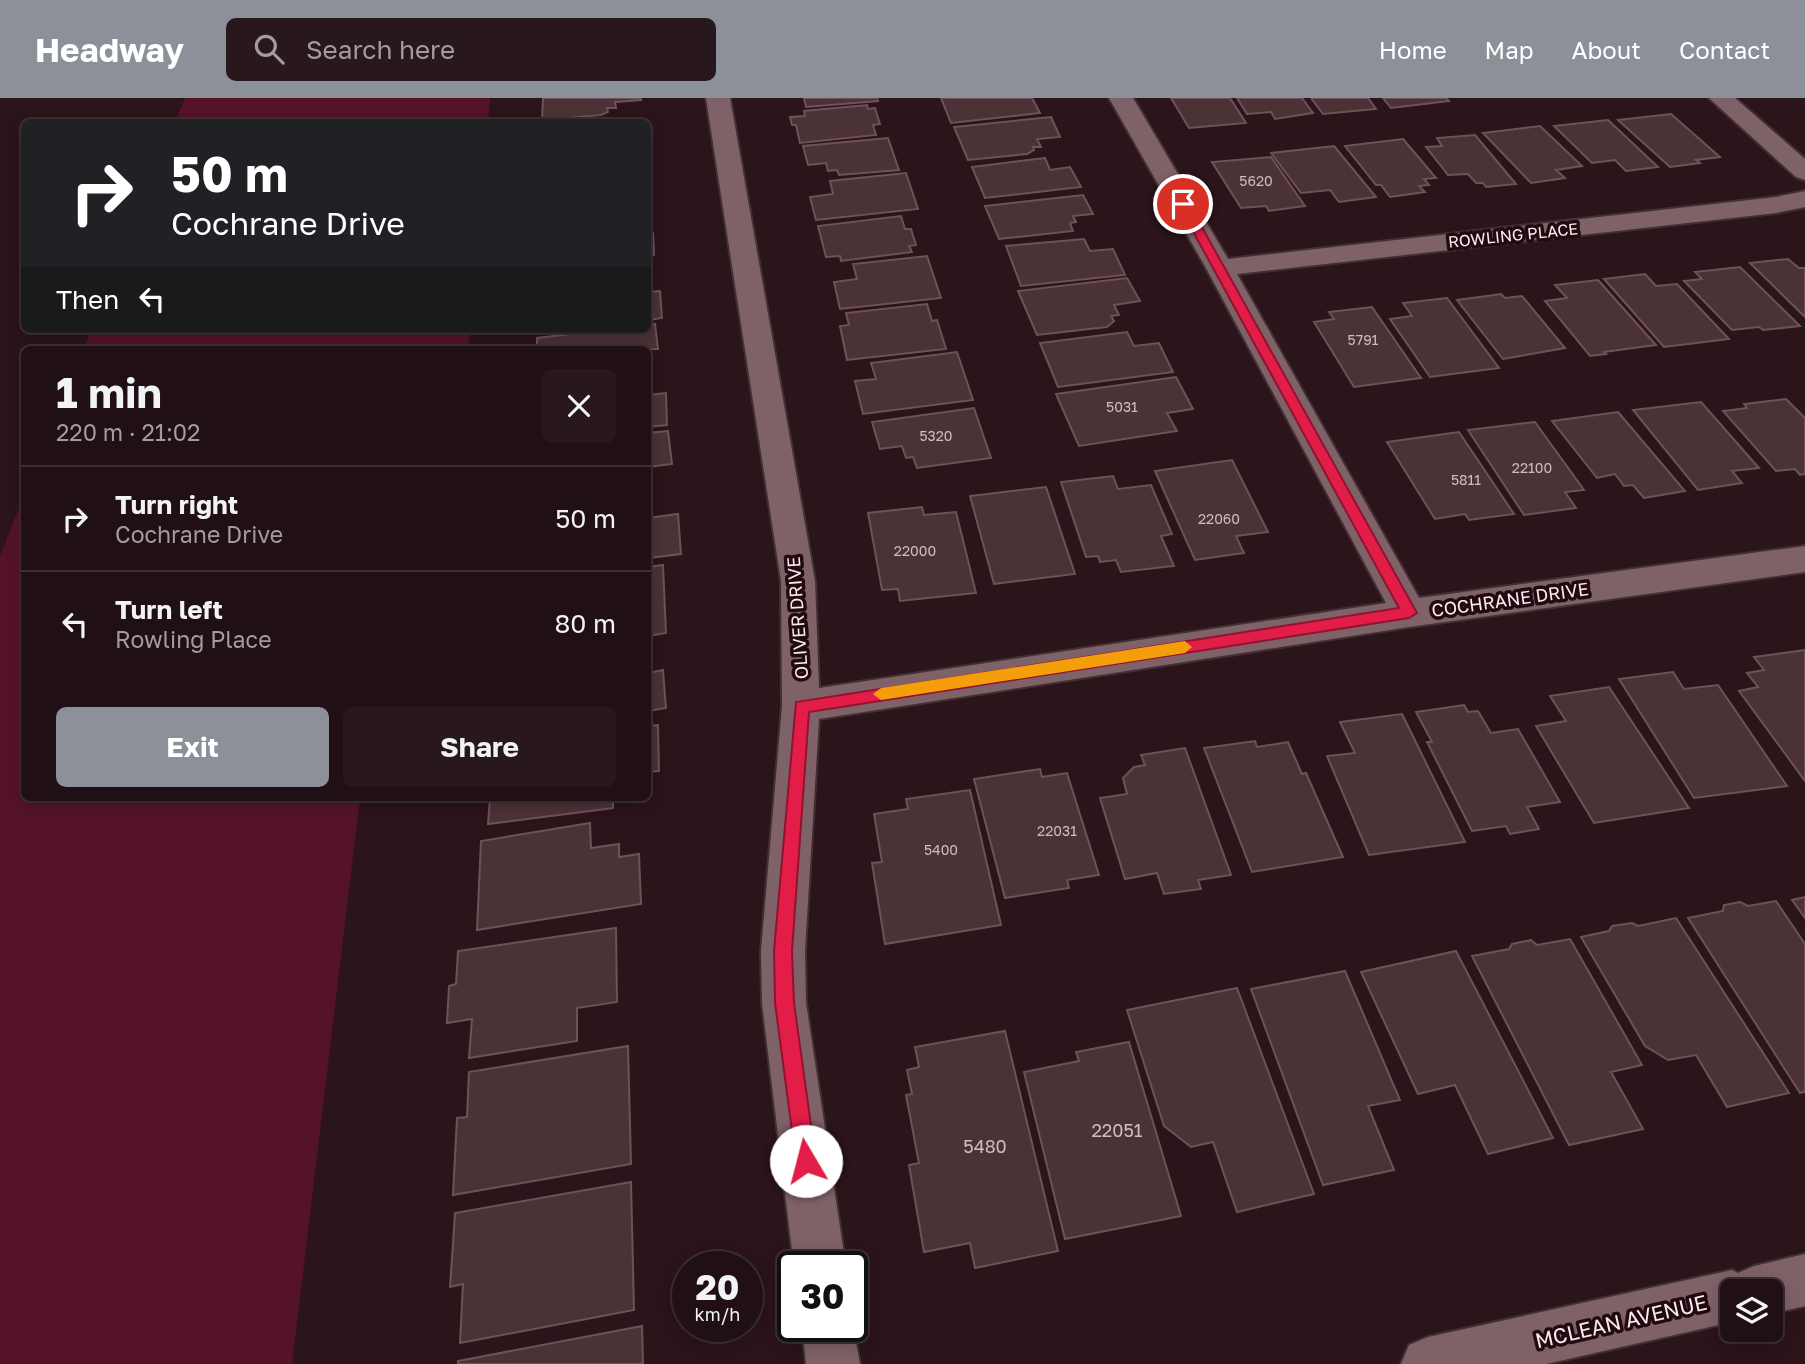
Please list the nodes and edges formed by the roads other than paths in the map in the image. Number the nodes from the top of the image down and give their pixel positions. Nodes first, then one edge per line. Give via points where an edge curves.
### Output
1 (718, 98) edge
2 (1121, 98) edge
3 (1721, 98) edge
4 (1805, 172) edge
5 (1805, 199) edge
6 (1220, 268) junction
7 (1805, 559) edge
8 (1409, 613) junction
9 (801, 706) junction
10 (818, 1251) edge
11 (1805, 1280) edge
12 (1783, 1285) edge
13 (1720, 1299) edge
14 (830, 1342) edge
15 (833, 1364) edge
16 (1428, 1364) edge

1 - 9 street, OLIVER DRIVE via 798,581
2 - 6 street
3 - 4 street
5 - 6 street, ROWLING PLACE
6 - 8 street
7 - 8 street, COCHRANE DRIVE
8 - 9 street, COCHRANE DRIVE
9 - 10 street, OLIVER DRIVE via 783,951 784,1003
11 - 12 street
13 - 16 street, MCLEAN AVENUE
14 - 15 street

